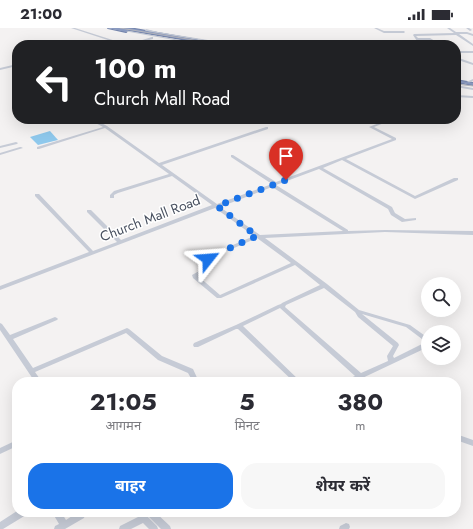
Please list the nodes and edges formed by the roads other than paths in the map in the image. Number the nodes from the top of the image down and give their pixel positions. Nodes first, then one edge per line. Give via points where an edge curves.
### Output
1 (72, 28) edge
2 (109, 28) edge
3 (121, 28) edge
4 (160, 28) edge
5 (378, 28) edge
6 (448, 28) edge
7 (457, 28) edge
8 (467, 28) edge
9 (145, 31) edge
10 (404, 32) dead end
11 (467, 33) junction
12 (430, 34) junction
13 (456, 34) junction
14 (473, 35) edge
15 (155, 37) junction
16 (438, 37) dead end
17 (460, 37) junction
18 (464, 39) junction
19 (473, 39) edge
20 (111, 40) edge
21 (144, 40) edge
22 (174, 40) edge
23 (188, 40) edge
24 (196, 40) edge
25 (205, 40) edge
26 (418, 40) edge
27 (437, 40) edge
28 (473, 45) edge
29 (461, 52) edge
30 (473, 52) edge
31 (461, 60) edge
32 (473, 64) edge
33 (12, 66) edge
34 (0, 69) edge
35 (473, 80) edge
36 (461, 82) edge
37 (466, 83) junction
38 (473, 84) edge
39 (461, 86) edge
40 (473, 88) edge
41 (461, 96) edge
42 (473, 97) edge
43 (100, 124) edge
44 (379, 124) edge
45 (106, 127) junction
46 (267, 128) dead end
47 (16, 143) dead end
48 (2, 147) edge
49 (21, 148) dead end
50 (38, 148) dead end
51 (11, 151) junction
52 (0, 154) edge
53 (232, 156) dead end
54 (343, 159) junction
55 (159, 165) junction
56 (320, 168) junction
57 (171, 175) junction
58 (456, 179) dead end
59 (273, 185) junction
60 (37, 195) dead end
61 (112, 197) dead end
62 (216, 206) junction
63 (89, 211) dead end
64 (414, 219) dead end
65 (346, 232) junction
66 (473, 233) edge
67 (258, 236) junction
68 (120, 242) junction
69 (92, 253) junction
70 (295, 263) junction
71 (325, 285) junction
72 (0, 288) edge
73 (280, 306) dead end
74 (355, 310) junction
75 (54, 319) dead end
76 (0, 325) edge
77 (238, 326) junction
78 (421, 336) edge
79 (9, 338) junction
80 (196, 345) dead end
81 (421, 347) edge
82 (391, 362) junction
83 (31, 371) junction
84 (360, 376) joint
85 (35, 377) edge
86 (194, 377) edge
87 (293, 377) edge
88 (461, 439) edge
89 (473, 443) edge
90 (12, 445) edge
91 (0, 451) edge
92 (15, 517) edge
93 (58, 517) edge
94 (78, 517) edge
95 (138, 517) edge
96 (143, 517) edge
97 (155, 517) edge
98 (0, 526) edge
99 (61, 527) edge
100 (123, 529) edge
101 (154, 529) edge
102 (167, 529) edge

1 - 20 street
2 - 9 highway
2 - 15 street
3 - 9 highway
4 - 9 street
5 - 10 street via 384,32
6 - 7 street
6 - 13 street
8 - 11 street via 471,30
9 - 23 highway
9 - 24 highway
9 - 25 street
11 - 13 street
11 - 14 street
12 - 13 street
12 - 26 street via 414,35
12 - 27 street
13 - 17 street
15 - 21 street
15 - 22 street
16 - 17 street
17 - 18 street
18 - 19 street
18 - 28 street
29 - 30 street
31 - 32 street
33 - 34 street
35 - 37 street
36 - 37 highway
37 - 38 highway
39 - 40 highway
41 - 42 street
43 - 45 street
44 - 54 street via 371,127 395,139
45 - 50 street
45 - 55 street
46 - 55 street
47 - 48 street
48 - 51 street
49 - 51 street
51 - 52 street
53 - 59 street
54 - 56 street
54 - 58 street via 416,198
55 - 57 street
56 - 59 street
56 - 64 street via 391,209 393,214 404,221
57 - 61 street via 119,191
57 - 62 street
59 - 62 street
59 - 65 street
60 - 69 street
62 - 67 street, Church Mall Road
62 - 68 street, Church Mall Road
63 - 68 street
65 - 66 street
65 - 67 street
67 - 70 street, Church Mall Road
67 - 70 street via 209,257 212,266 195,277 220,297
68 - 69 street, Church Mall Road
69 - 72 street, Church Mall Road
70 - 71 street, Church Mall Road
71 - 74 street, Church Mall Road
71 - 84 street via 282,307
73 - 77 street
74 - 78 street via 408,326
74 - 82 street, Church Mall Road via 396,345 390,356
75 - 79 street
76 - 79 street
77 - 80 street
77 - 87 street
79 - 83 street
81 - 82 street
82 - 84 street
83 - 85 street
83 - 86 street via 127,330 160,358 191,371
88 - 89 street
90 - 91 street
92 - 98 street
93 - 99 street
94 - 99 street
95 - 100 street
96 - 101 street
97 - 102 street

